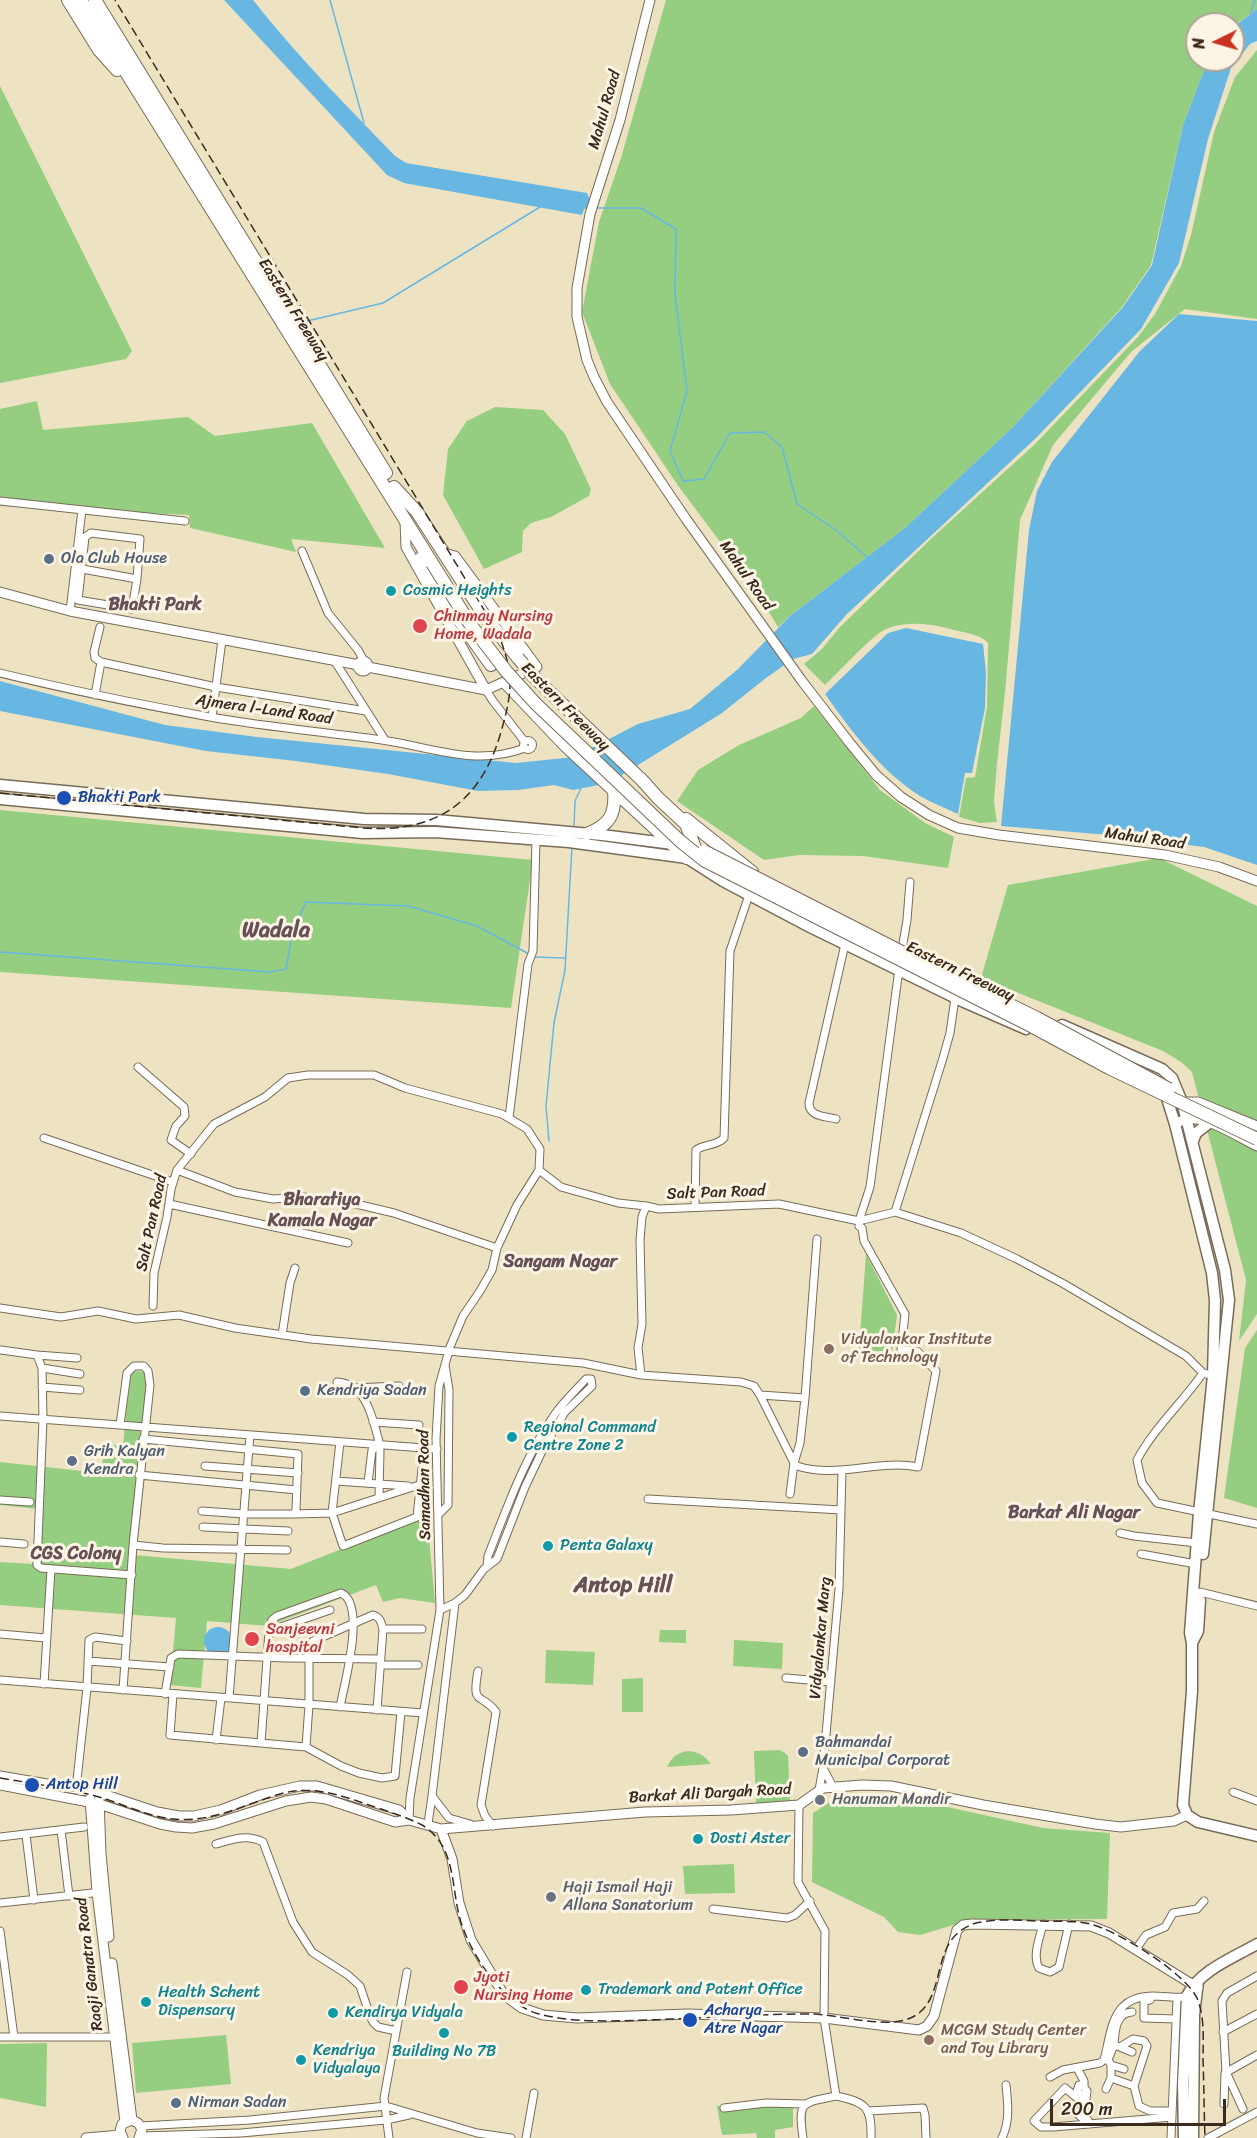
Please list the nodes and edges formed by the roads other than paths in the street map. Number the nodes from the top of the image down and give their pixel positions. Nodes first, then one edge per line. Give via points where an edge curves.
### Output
1 (68, 0) edge
2 (81, 0) edge
3 (95, 0) edge
4 (104, 0) edge
5 (650, 0) edge
6 (112, 39) junction
7 (143, 91) junction
8 (0, 501) edge
9 (82, 510) junction
10 (185, 521) dead end
11 (407, 523) junction
12 (302, 551) dead end
13 (438, 559) junction
14 (78, 568) junction
15 (137, 579) junction
16 (0, 592) edge
17 (90, 603) junction
18 (115, 608) junction
19 (70, 611) junction
20 (88, 615) junction
21 (114, 619) junction
22 (100, 627) dead end
23 (222, 640) junction
24 (333, 660) junction
25 (101, 662) junction
26 (364, 664) junction
27 (536, 672) junction
28 (0, 673) edge
29 (216, 687) junction
30 (486, 690) junction
31 (95, 695) junction
32 (366, 711) junction
33 (212, 717) junction
34 (385, 740) junction
35 (640, 779) junction
36 (0, 785) edge
37 (612, 789) junction
38 (0, 799) edge
39 (436, 820) junction
40 (482, 830) junction
41 (435, 832) junction
42 (577, 837) junction
43 (537, 840) junction
44 (672, 844) junction
45 (691, 853) junction
46 (1257, 881) edge
47 (909, 882) dead end
48 (765, 888) junction
49 (749, 895) junction
50 (845, 944) junction
51 (902, 949) junction
52 (899, 969) junction
53 (955, 998) junction
54 (138, 1067) dead end
55 (1182, 1102) junction
56 (1171, 1107) junction
57 (509, 1118) junction
58 (836, 1119) dead end
59 (1186, 1119) junction
60 (1209, 1123) junction
61 (1175, 1124) junction
62 (1257, 1128) edge
63 (44, 1138) dead end
64 (1257, 1139) edge
65 (1192, 1142) junction
66 (1257, 1146) edge
67 (191, 1154) junction
68 (177, 1170) junction
69 (538, 1170) junction
70 (173, 1182) junction
71 (169, 1204) junction
72 (646, 1206) junction
73 (695, 1208) junction
74 (895, 1212) junction
75 (859, 1223) junction
76 (817, 1239) dead end
77 (348, 1243) dead end
78 (497, 1248) junction
79 (295, 1268) dead end
80 (153, 1306) dead end
81 (0, 1308) edge
82 (282, 1335) junction
83 (1, 1350) edge
84 (449, 1351) junction
85 (37, 1355) junction
86 (77, 1358) dead end
87 (445, 1365) junction
88 (42, 1368) junction
89 (80, 1374) dead end
90 (641, 1375) junction
91 (1212, 1375) junction
92 (337, 1382) dead end
93 (399, 1386) dead end
94 (42, 1387) junction
95 (355, 1388) junction
96 (80, 1390) dead end
97 (760, 1395) junction
98 (805, 1398) junction
99 (0, 1416) edge
100 (43, 1419) junction
101 (373, 1422) junction
102 (120, 1425) junction
103 (419, 1425) dead end
104 (144, 1426) junction
105 (250, 1435) junction
106 (142, 1439) junction
107 (340, 1442) junction
108 (380, 1445) junction
109 (437, 1449) junction
110 (249, 1450) junction
111 (530, 1458) junction
112 (537, 1462) junction
113 (794, 1464) junction
114 (205, 1466) dead end
115 (247, 1469) junction
116 (422, 1469) dead end
117 (842, 1471) junction
118 (298, 1473) junction
119 (140, 1475) junction
120 (336, 1481) junction
121 (368, 1483) junction
122 (379, 1484) junction
123 (245, 1485) junction
124 (419, 1485) junction
125 (410, 1486) junction
126 (297, 1490) junction
127 (790, 1494) dead end
128 (379, 1498) junction
129 (648, 1499) dead end
130 (0, 1500) edge
131 (30, 1502) dead end
132 (841, 1510) junction
133 (202, 1511) dead end
134 (332, 1512) junction
135 (244, 1514) junction
136 (294, 1514) junction
137 (440, 1514) junction
138 (1203, 1514) junction
139 (1257, 1524) edge
140 (203, 1527) dead end
141 (243, 1528) junction
142 (288, 1531) dead end
143 (1120, 1533) dead end
144 (0, 1542) edge
145 (1197, 1543) junction
146 (24, 1544) dead end
147 (133, 1545) junction
148 (240, 1549) junction
149 (287, 1550) dead end
150 (1141, 1554) dead end
151 (1196, 1564) junction
152 (487, 1567) junction
153 (51, 1569) junction
154 (132, 1575) junction
155 (1200, 1592) junction
156 (456, 1603) junction
157 (1257, 1606) edge
158 (330, 1610) dead end
159 (440, 1610) junction
160 (354, 1624) junction
161 (383, 1629) junction
162 (422, 1629) dead end
163 (269, 1631) junction
164 (0, 1634) edge
165 (46, 1638) junction
166 (127, 1641) junction
167 (1192, 1643) junction
168 (232, 1656) junction
169 (267, 1658) junction
170 (309, 1659) junction
171 (351, 1659) junction
172 (88, 1661) junction
173 (380, 1662) junction
174 (125, 1663) junction
175 (418, 1665) dead end
176 (170, 1667) junction
177 (478, 1671) dead end
178 (786, 1677) dead end
179 (0, 1680) edge
180 (831, 1682) junction
181 (44, 1684) junction
182 (87, 1688) junction
183 (123, 1690) junction
184 (169, 1694) junction
185 (220, 1698) junction
186 (229, 1698) junction
187 (264, 1701) junction
188 (309, 1705) junction
189 (340, 1707) junction
190 (377, 1710) junction
191 (401, 1712) junction
192 (423, 1713) junction
193 (216, 1740) junction
194 (261, 1743) junction
195 (306, 1747) junction
196 (823, 1768) junction
197 (0, 1776) edge
198 (0, 1785) edge
199 (833, 1788) junction
200 (76, 1789) junction
201 (819, 1790) junction
202 (95, 1792) junction
203 (1233, 1792) dead end
204 (432, 1796) junction
205 (1257, 1801) edge
206 (94, 1804) junction
207 (799, 1805) junction
208 (399, 1810) junction
209 (1186, 1815) junction
210 (410, 1820) junction
211 (395, 1822) junction
212 (428, 1824) junction
213 (84, 1827) dead end
214 (490, 1827) junction
215 (441, 1829) junction
216 (61, 1830) junction
217 (26, 1835) junction
218 (1257, 1836) edge
219 (0, 1837) edge
220 (216, 1844) dead end
221 (100, 1892) junction
222 (69, 1896) junction
223 (34, 1900) junction
224 (810, 1901) junction
225 (1204, 1901) dead end
226 (0, 1903) edge
227 (713, 1909) dead end
228 (1043, 1924) junction
229 (1069, 1924) junction
230 (0, 1931) edge
231 (1257, 1944) edge
232 (1136, 1949) junction
233 (407, 1972) dead end
234 (1256, 1979) edge
235 (1190, 1993) junction
236 (1132, 2012) dead end
237 (1257, 2014) edge
238 (1185, 2016) junction
239 (824, 2018) junction
240 (396, 2031) junction
241 (1223, 2032) junction
242 (0, 2037) edge
243 (14, 2037) junction
244 (118, 2037) junction
245 (1117, 2046) junction
246 (1132, 2052) dead end
247 (1257, 2056) edge
248 (1111, 2065) junction
249 (1077, 2068) junction
250 (1124, 2069) dead end
251 (1226, 2072) junction
252 (1050, 2077) dead end
253 (1111, 2078) junction
254 (1083, 2084) dead end
255 (1006, 2085) dead end
256 (1134, 2086) junction
257 (1106, 2089) dead end
258 (534, 2093) dead end
259 (836, 2096) junction
260 (805, 2104) junction
261 (1224, 2104) dead end
262 (386, 2106) junction
263 (724, 2108) dead end
264 (1072, 2108) dead end
265 (1243, 2109) dead end
266 (868, 2111) junction
267 (1257, 2112) edge
268 (411, 2114) junction
269 (1172, 2114) junction
270 (386, 2120) junction
271 (201, 2123) junction
272 (1090, 2124) junction
273 (135, 2128) edge
274 (122, 2136) edge
275 (203, 2136) edge
276 (86, 2138) edge
277 (389, 2138) edge
278 (512, 2138) edge
279 (526, 2138) edge
280 (803, 2138) edge
281 (871, 2138) edge
282 (926, 2138) edge
283 (1002, 2138) edge
284 (1172, 2138) edge
285 (1184, 2138) edge
286 (1193, 2138) edge
287 (1208, 2138) edge

1 - 7 highway via 99,50
2 - 6 highway, Eastern Freeway
3 - 6 highway, Eastern Freeway
4 - 7 highway via 125,35
5 - 46 street, Mahul Road via 620,120 590,214 577,288 577,317 594,377 607,402 686,519 802,681 876,775 929,815 958,828 999,835 1165,855 1219,867
6 - 7 highway, Eastern Freeway
7 - 11 highway, Eastern Freeway
7 - 13 highway, Eastern Freeway
8 - 9 street
9 - 10 street
9 - 14 street
11 - 13 highway, Eastern Freeway
11 - 30 street via 406,546
11 - 37 highway via 423,562 491,665
12 - 26 street via 328,613 358,650
13 - 27 highway, bridge via 518,658
13 - 27 street via 455,556
13 - 62 highway, Eastern Freeway, bridge via 474,618 542,700 710,855 1037,1018 1217,1114
13 - 64 highway, Eastern Freeway, bridge via 487,647 536,704 705,861 1109,1068
14 - 15 street
14 - 15 street via 88,533 138,538 141,542
14 - 17 street via 77,597 80,602
14 - 19 street
15 - 18 street via 133,608
16 - 19 street
17 - 18 street
17 - 20 street
18 - 21 street
19 - 20 street
20 - 21 street
21 - 23 street
22 - 25 street via 94,652
23 - 24 street
23 - 29 street
24 - 26 street
24 - 32 street
25 - 29 street
25 - 31 street
26 - 30 street
27 - 30 street
27 - 35 highway
28 - 31 street, Ajmera l-Land Road
29 - 32 street
29 - 33 street
30 - 34 street, Ajmera l-Land Road via 525,745 498,756 480,757
31 - 33 street, Ajmera l-Land Road
32 - 34 street
33 - 34 street, Ajmera l-Land Road
35 - 45 highway via 686,824
35 - 48 highway via 758,877
36 - 39 main road via 364,819
37 - 42 highway via 614,806 610,818 599,828
37 - 44 highway
38 - 41 main road via 363,833
39 - 40 main road
39 - 41 main road
40 - 41 main road
40 - 42 main road
40 - 43 main road
42 - 43 main road
42 - 44 main road via 628,837
42 - 45 main road
43 - 57 street via 533,951 528,964
44 - 45 highway
45 - 48 main road
45 - 49 main road via 723,881
47 - 51 street
48 - 51 main road via 818,915
49 - 50 main road
49 - 73 street via 730,951 724,1138 696,1150
50 - 52 main road
50 - 58 street via 808,1103 813,1114
51 - 52 street
51 - 55 main road via 1156,1066 1172,1078
52 - 53 main road
52 - 75 street via 870,1186
53 - 56 main road via 1144,1076 1161,1087
53 - 74 street via 943,1058
54 - 67 street via 184,1107 185,1116 171,1140
55 - 56 street
55 - 59 main road
55 - 62 street via 1198,1102
56 - 61 main road
57 - 67 street, Salt Pan Road via 374,1075 308,1075 288,1078 265,1098 214,1124
57 - 69 street, Salt Pan Road via 527,1129 540,1149
59 - 60 street
59 - 61 street
59 - 65 main road
60 - 65 main road via 1196,1133
60 - 66 street
61 - 91 main road via 1214,1285
63 - 70 street
65 - 91 main road via 1228,1283 1228,1313
67 - 68 street, Salt Pan Road
68 - 70 street, Salt Pan Road
68 - 78 street via 235,1192 273,1199 303,1197 356,1204 394,1213
69 - 72 street, Salt Pan Road via 561,1187 618,1203
69 - 78 street, Samadhan Road
70 - 71 street, Salt Pan Road
71 - 77 street
71 - 80 street, Salt Pan Road via 154,1273
72 - 73 street, Salt Pan Road
72 - 90 street via 640,1240
73 - 75 street, Salt Pan Road via 779,1204
74 - 75 street, Salt Pan Road
74 - 91 street via 961,1233 1017,1259 1186,1356
75 - 117 street via 864,1241 905,1314 901,1350 917,1351 936,1371 918,1467
76 - 98 street
78 - 84 street, Samadhan Road via 492,1270 463,1316
79 - 82 street
81 - 82 street via 61,1317 98,1311 136,1319 179,1315
82 - 84 street
83 - 85 street
84 - 87 street, Samadhan Road
84 - 90 street via 584,1363
85 - 86 street
85 - 88 street
87 - 109 street, Samadhan Road via 439,1386
87 - 137 street via 449,1390 447,1505
88 - 89 street
88 - 94 street
90 - 97 street via 741,1382 754,1386
91 - 138 main road
91 - 138 street via 1189,1393 1137,1460 1142,1483 1157,1503
92 - 95 street
93 - 95 street
94 - 96 street
94 - 100 street
95 - 101 street
97 - 98 street
97 - 113 street
98 - 113 street
99 - 100 street
100 - 102 street
100 - 153 street via 35,1562 41,1568
101 - 103 street
101 - 108 street
102 - 104 street
102 - 104 street via 128,1373 140,1365 148,1371 150,1385
104 - 105 street
104 - 106 street
105 - 107 street
105 - 110 street
106 - 110 street
106 - 119 street
107 - 108 street
107 - 120 street
108 - 109 street
109 - 137 street, Samadhan Road
110 - 115 street
110 - 118 street via 296,1453 300,1459
111 - 112 street
111 - 112 street via 556,1413 586,1379 591,1379 592,1386 565,1412
111 - 152 street via 511,1497
112 - 152 street via 496,1559
113 - 117 street
113 - 127 street
114 - 115 street
115 - 118 street
115 - 123 street
116 - 124 street
117 - 132 street, Vidyalankar Marg
118 - 126 street
119 - 123 street
119 - 147 street
120 - 121 street
120 - 134 street
121 - 122 street
121 - 122 street via 372,1450 377,1447
122 - 125 street
122 - 128 street
123 - 126 street
123 - 135 street
124 - 125 street
124 - 134 street via 417,1517 343,1546
125 - 128 street
126 - 136 street
128 - 134 street
129 - 132 street
130 - 131 street
132 - 180 street, Vidyalankar Marg
133 - 135 street
134 - 136 street
135 - 136 street
135 - 141 street
137 - 159 street, Samadhan Road
138 - 139 street
138 - 145 main road
138 - 155 main road
140 - 141 street
141 - 142 street
141 - 148 street
143 - 145 street
144 - 146 street
145 - 151 main road
147 - 148 street
147 - 154 street
148 - 149 street
148 - 168 street
150 - 151 street
151 - 167 main road
152 - 156 street
153 - 154 street
153 - 165 street
154 - 166 street
155 - 157 street
155 - 167 main road via 1198,1631
156 - 159 street
156 - 204 street
158 - 163 street
159 - 192 street, Samadhan Road
160 - 161 street via 373,1615 381,1621
160 - 163 street via 348,1600 341,1593 277,1616
160 - 170 street via 316,1638
160 - 171 street
161 - 162 street
161 - 173 street
163 - 169 street
164 - 165 street
165 - 181 street
166 - 172 street via 91,1638
166 - 174 street
167 - 209 main road via 1183,1805
168 - 169 street
168 - 176 street via 178,1654 171,1658
168 - 186 street
169 - 170 street
169 - 187 street
170 - 171 street
170 - 188 street
171 - 173 street
171 - 189 street
172 - 174 street
172 - 182 street
173 - 175 street
173 - 190 street
174 - 176 street
174 - 183 street
176 - 184 street
177 - 214 street via 476,1694 496,1712 482,1805
178 - 180 street
179 - 181 street
180 - 196 street, Vidyalankar Marg
181 - 182 street
182 - 183 street
182 - 200 street
183 - 184 street
184 - 185 street
184 - 193 street via 171,1735
185 - 186 street
185 - 193 street
186 - 187 street
187 - 188 street
187 - 194 street
188 - 189 street
188 - 195 street
189 - 190 street
190 - 191 street
191 - 192 street
191 - 195 street via 395,1776 382,1778 359,1773
192 - 210 street, Samadhan Road
193 - 194 street
194 - 195 street
196 - 199 street
196 - 201 street, Vidyalankar Marg
197 - 200 street
198 - 206 street
199 - 201 street, Barkat Ali Dargah Road
199 - 209 street, Barkat Ali Dargah Road via 891,1786 1121,1827 1174,1821
200 - 202 street
201 - 207 street, Barkat Ali Dargah Road
202 - 206 street, Raoji Ganatra Road
202 - 208 street via 157,1812 194,1816 280,1790 317,1786
203 - 205 street
204 - 212 street
204 - 214 street via 449,1818
206 - 211 street via 160,1824 192,1828 311,1797
206 - 221 street, Raoji Ganatra Road
207 - 214 street, Barkat Ali Dargah Road via 645,1812
207 - 224 street via 798,1882
208 - 210 street
208 - 211 street
209 - 218 main road
210 - 211 street
210 - 212 street
212 - 215 street
213 - 216 street
214 - 215 street, Barkat Ali Dargah Road
215 - 239 street via 471,1940 504,1995 522,2008 543,2015 577,2018 687,2014
216 - 217 street
216 - 222 street
217 - 219 street
217 - 223 street
220 - 240 street via 242,1837 263,1842 293,1922 312,1953 360,1986 378,2027
221 - 222 street
221 - 244 street, Raoji Ganatra Road
222 - 223 street
223 - 226 street
224 - 227 street via 787,1918
224 - 239 street via 825,1931
225 - 232 street via 1197,1909 1173,1913 1165,1927 1146,1935
228 - 229 street
228 - 229 street via 1036,1958 1039,1968 1050,1971 1059,1967
228 - 239 street via 972,1924 957,1930 934,2016 919,2030
229 - 232 street via 1104,1930
230 - 243 street
231 - 235 main road via 1209,1972
232 - 235 street
233 - 240 street
234 - 241 street via 1223,1997
235 - 238 main road
235 - 238 street via 1143,2003 1146,2019
235 - 249 street via 1133,1999 1113,2021 1104,2060
236 - 245 street via 1122,2015 1117,2023
237 - 241 street
238 - 269 street
238 - 285 main road
238 - 286 main road
239 - 259 street
240 - 262 street via 384,2098
241 - 251 street
242 - 243 street
243 - 244 street
244 - 273 street, Raoji Ganatra Road
245 - 246 street
245 - 248 street via 1108,2060
245 - 256 street via 1133,2039 1146,2043
247 - 251 street
248 - 250 street
248 - 253 street
249 - 252 street
249 - 254 street
251 - 261 street
251 - 265 street
253 - 256 street
253 - 257 street
255 - 283 street via 1009,2114
256 - 269 street via 1136,2105
258 - 279 street
259 - 260 street
259 - 266 street via 858,2100
260 - 263 street
260 - 280 street via 800,2112
262 - 268 street
262 - 270 street
262 - 271 street
264 - 272 street
266 - 281 street
266 - 282 street via 922,2108
267 - 287 street
268 - 270 street
268 - 278 street via 477,2133
269 - 272 street
269 - 284 street
270 - 275 street
270 - 277 street
271 - 273 street
271 - 275 street
272 - 272 street via 1043,2128 1034,2121 1065,2088 1082,2102
273 - 274 street via 121,2128
273 - 275 street
274 - 276 street

